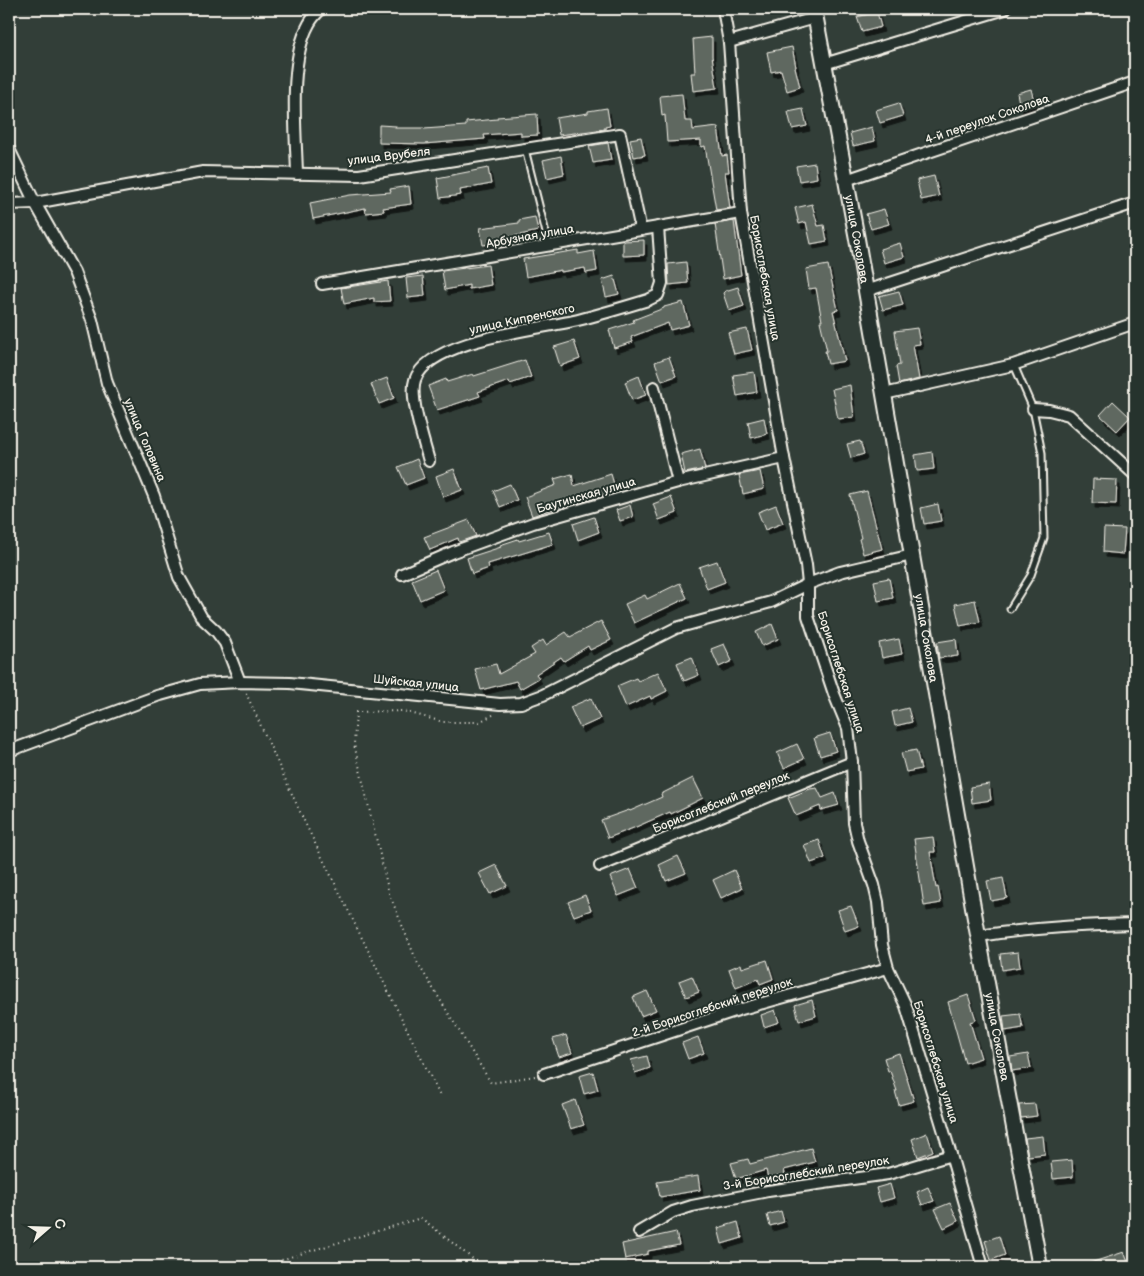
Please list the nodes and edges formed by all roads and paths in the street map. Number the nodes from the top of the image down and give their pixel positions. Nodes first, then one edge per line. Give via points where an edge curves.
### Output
1 (321, 9) edge
2 (723, 9) edge
3 (1005, 9) edge
4 (815, 14) edge
5 (729, 42) junction
6 (824, 64) junction
7 (1135, 82) edge
8 (9, 149) edge
9 (525, 149) junction
10 (297, 174) junction
11 (846, 180) junction
12 (34, 203) junction
13 (1135, 203) edge
14 (9, 204) edge
15 (741, 213) junction
16 (658, 227) junction
17 (641, 230) junction
18 (548, 245) junction
19 (322, 284) dead end
20 (866, 291) junction
21 (1135, 323) edge
22 (1014, 365) junction
23 (654, 387) dead end
24 (884, 394) junction
25 (1033, 409) junction
26 (784, 458) junction
27 (430, 462) dead end
28 (1135, 475) edge
29 (678, 482) junction
30 (912, 555) junction
31 (402, 574) dead end
32 (808, 584) junction
33 (1010, 609) dead end
34 (240, 682) junction
35 (496, 714) dead end
36 (9, 751) edge
37 (852, 762) junction
38 (600, 866) dead end
39 (1135, 924) edge
40 (979, 936) junction
41 (888, 968) junction
42 (544, 1074) joint
43 (441, 1098) dead end
44 (951, 1155) junction
45 (639, 1232) dead end
46 (263, 1267) edge
47 (483, 1267) edge
48 (984, 1267) edge
49 (1040, 1267) edge

1 - 10 street via 309,23 301,46 294,87
2 - 5 street, Борисоглебская улица
3 - 6 street
4 - 5 street
4 - 6 main road, улица Соколова
5 - 15 street, Борисоглебская улица
6 - 11 main road, улица Соколова
7 - 11 street, 4-й переулок Соколова
8 - 12 street, улица Головина
9 - 10 street, улица Врубеля via 359,175
9 - 17 street, улица Врубеля via 620,134
9 - 18 lane
10 - 12 street, улица Врубеля via 203,172
11 - 20 main road, улица Соколова
12 - 14 street, улица Врубеля
12 - 34 street, улица Головина via 74,272 92,320 107,383 154,496 179,577 202,618 226,642
13 - 20 street
15 - 16 street, Арбузная улица
15 - 26 street, Борисоглебская улица
16 - 17 street, Арбузная улица
16 - 27 street, улица Кипренского via 662,283 658,295 577,320 473,342 444,353 423,368 415,378 412,392
17 - 18 street, Арбузная улица
18 - 19 street, Арбузная улица
20 - 24 main road, улица Соколова
21 - 22 street
22 - 24 street
22 - 25 lane
23 - 29 street
24 - 30 main road, улица Соколова
25 - 28 street via 1069,415
25 - 33 lane via 1042,453 1044,538 1031,575
26 - 29 street, Баутинская улица
26 - 32 street, Борисоглебская улица
29 - 31 street, Баутинская улица via 533,523
30 - 32 street, Шуйская улица via 840,572
30 - 40 main road, улица Соколова
32 - 34 street, Шуйская улица via 771,602 676,628 521,703 500,704 290,683
32 - 37 street, Борисоглебская улица via 808,616 848,728
34 - 36 street, Шуйская улица via 200,684 157,696
34 - 43 path via 306,825
35 - 42 path via 479,722 443,722 404,712 356,712 354,744 389,893 417,962 491,1082
37 - 38 street, Борисоглебский переулок
37 - 41 street, Борисоглебская улица via 854,823 878,902 882,946
39 - 40 street via 1038,928
40 - 49 main road, улица Соколова
41 - 42 street, 2-й Борисоглебский переулок via 738,1010
41 - 44 street, Борисоглебская улица via 906,1006
44 - 45 street, 3-й Борисоглебский переулок via 888,1174 776,1189 692,1206 673,1212
44 - 48 street, Борисоглебская улица
46 - 47 path via 421,1218

